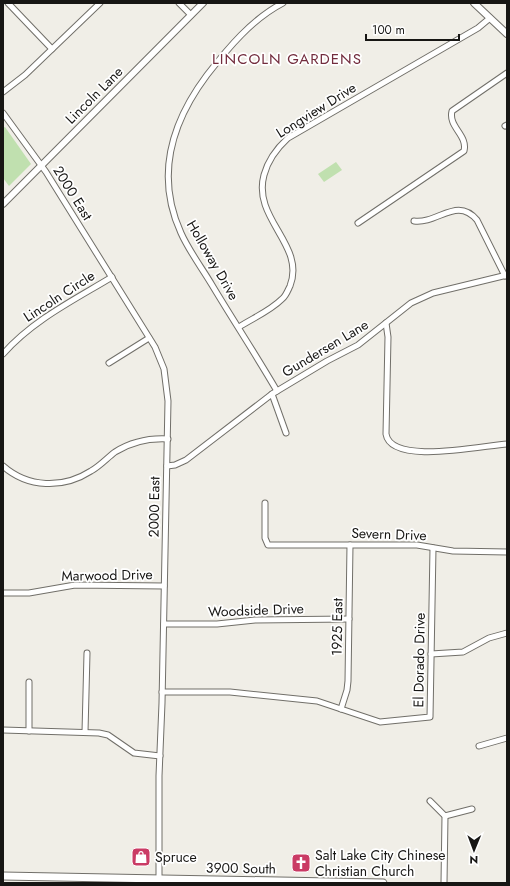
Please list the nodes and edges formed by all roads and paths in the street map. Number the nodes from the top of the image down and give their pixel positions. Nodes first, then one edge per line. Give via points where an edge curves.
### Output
1 (8, 3) edge
2 (100, 3) edge
3 (179, 3) edge
4 (203, 3) edge
5 (284, 3) edge
6 (474, 3) edge
7 (191, 15) junction
8 (490, 18) junction
9 (507, 34) edge
10 (52, 49) junction
11 (507, 73) edge
12 (3, 92) edge
13 (3, 114) edge
14 (41, 166) junction
15 (3, 204) edge
16 (414, 221) dead end
17 (358, 223) dead end
18 (506, 275) edge
19 (112, 277) junction
20 (386, 323) junction
21 (239, 327) junction
22 (149, 338) junction
23 (3, 354) edge
24 (109, 363) dead end
25 (274, 392) junction
26 (286, 433) dead end
27 (168, 439) junction
28 (507, 444) edge
29 (3, 466) edge
30 (167, 466) junction
31 (265, 503) dead end
32 (350, 545) junction
33 (433, 548) junction
34 (507, 552) edge
35 (164, 586) junction
36 (3, 593) edge
37 (349, 619) junction
38 (164, 624) junction
39 (507, 633) edge
40 (87, 653) dead end
41 (431, 654) junction
42 (29, 682) dead end
43 (162, 692) junction
44 (341, 709) junction
45 (3, 730) edge
46 (29, 731) junction
47 (85, 732) junction
48 (507, 738) edge
49 (479, 746) dead end
50 (160, 756) junction
51 (430, 801) dead end
52 (472, 809) dead end
53 (445, 816) junction
54 (3, 876) edge
55 (73, 880) edge
56 (159, 881) edge
57 (281, 882) edge
58 (363, 883) edge
59 (383, 883) edge
60 (444, 883) edge

1 - 10 street
2 - 10 street
3 - 7 street
4 - 7 street, Lincoln Lane
5 - 21 street, Holloway Drive via 271,9 246,30 202,82 182,116 170,156 171,201 182,234
6 - 8 street
7 - 14 street, Lincoln Lane
8 - 9 street
8 - 21 street, Longview Drive via 478,28 288,138 279,146 265,168 263,204 288,249 294,271 292,281 283,298
10 - 12 street
11 - 17 street via 452,111 453,123 464,140 464,151
13 - 14 street, 2000 East
14 - 15 street, Lincoln Lane
14 - 19 street, 2000 East
16 - 18 street via 426,221 456,210 471,213
18 - 20 street, Gundersen Lane via 423,297
19 - 22 street, 2000 East
19 - 23 street, Lincoln Circle via 46,317
20 - 25 street, Gundersen Lane via 358,345
20 - 28 street via 388,439 399,447 430,453
21 - 25 street, Holloway Drive
22 - 24 street
22 - 27 street, 2000 East via 161,359 166,378
25 - 26 street, Holloway Drive
25 - 30 street, Gundersen Lane via 186,460
27 - 29 street via 156,438 130,445 115,452 92,471 59,483 42,484 24,480
27 - 30 street, 2000 East
30 - 35 street, 2000 East
31 - 32 street, Severn Drive via 266,544
32 - 33 street, Severn Drive via 417,545
32 - 37 street, 1925 East
33 - 34 street, Severn Drive
33 - 41 street, El Dorado Drive
35 - 36 street, Marwood Drive via 75,585 29,593
35 - 38 street, 2000 East
37 - 38 street, Woodside Drive
37 - 44 street, 1925 East via 347,690
38 - 43 street, 2000 East
39 - 41 street via 495,635 456,653
40 - 47 street
41 - 44 street, El Dorado Drive via 430,717 380,722
42 - 46 street
43 - 44 street, El Dorado Drive via 242,693 317,701
43 - 50 street, 2000 East
45 - 46 street
46 - 47 street
47 - 50 street via 108,735 134,753
48 - 49 street
50 - 56 street, 2000 East
51 - 53 street
52 - 53 street
53 - 60 street
54 - 55 main road, 3900 South
55 - 56 main road, 3900 South
56 - 57 main road, 3900 South
57 - 58 main road, 3900 South
58 - 59 main road, 3900 South

